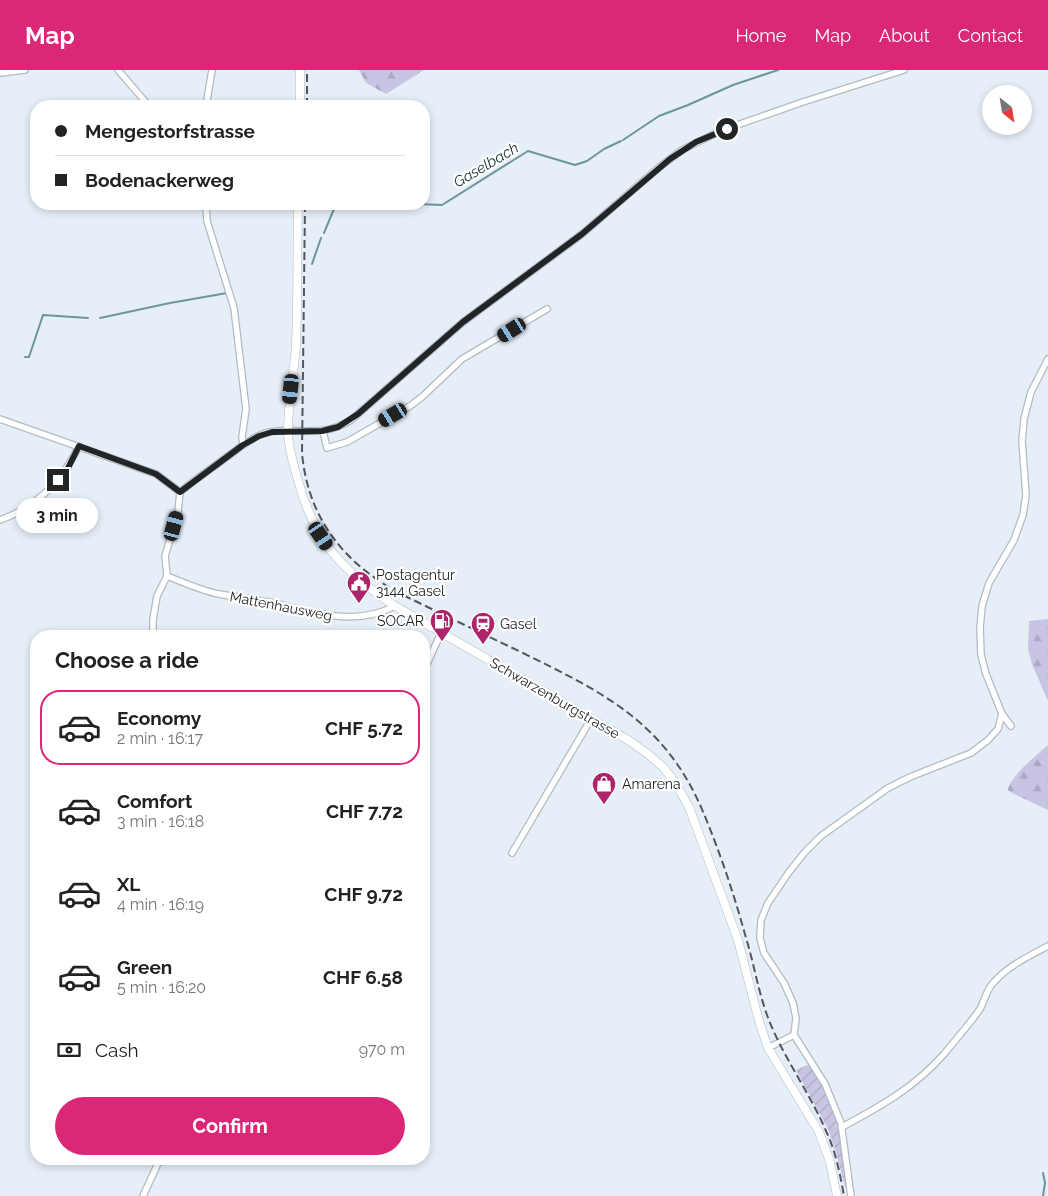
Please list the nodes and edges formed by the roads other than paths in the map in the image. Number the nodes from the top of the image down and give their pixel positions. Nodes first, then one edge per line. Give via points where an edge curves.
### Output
1 (25, 70) edge
2 (118, 70) edge
3 (212, 70) edge
4 (300, 70) edge
5 (904, 70) edge
6 (0, 74) edge
7 (144, 100) edge
8 (207, 100) edge
9 (300, 100) edge
10 (206, 210) edge
11 (298, 210) edge
12 (547, 309) dead end
13 (1048, 359) edge
14 (0, 419) edge
15 (288, 431) junction
16 (322, 431) junction
17 (243, 445) junction
18 (79, 446) junction
19 (180, 492) junction
20 (0, 520) edge
21 (167, 576) junction
22 (395, 606) junction
23 (153, 630) edge
24 (441, 633) junction
25 (430, 657) edge
26 (1002, 714) junction
27 (591, 719) junction
28 (998, 729) junction
29 (512, 853) dead end
30 (1048, 946) edge
31 (794, 1036) junction
32 (768, 1048) junction
33 (842, 1127) junction
34 (157, 1165) edge
35 (143, 1196) edge
36 (837, 1196) edge
37 (850, 1196) edge

1 - 6 street
2 - 7 street
3 - 8 street
4 - 9 main road
5 - 16 street via 749,121 682,150 582,234 463,322 358,414 338,427
10 - 17 street via 234,308 246,409
11 - 15 main road, Schwarzenburgstrasse via 296,347
12 - 16 street via 462,359 417,401 362,434 326,448
13 - 26 street via 1031,392 1024,419 1022,441 1026,495 1022,515 1014,540 989,583 982,606 983,664
14 - 18 street
15 - 16 street
15 - 17 street via 262,434
15 - 22 main road, Schwarzenburgstrasse via 301,490 321,536 351,574
17 - 19 street
18 - 19 street via 156,474
18 - 20 street via 64,474 50,489
19 - 21 street via 178,512 165,556
21 - 22 street, Mattenhausweg via 215,593 338,617 368,616
21 - 23 street via 157,596
22 - 24 main road, Schwarzenburgstrasse
24 - 25 street
24 - 27 main road, Schwarzenburgstrasse
26 - 28 street
26 - 28 street via 1011,726
27 - 29 street
27 - 32 main road, Schwarzenburgstrasse via 656,761 685,798 736,935
28 - 31 street via 971,753 894,785 834,827 805,852 776,891 762,916 760,938 764,953 791,997 796,1018
30 - 33 street via 1015,964 995,980 971,1021 942,1056 911,1085
31 - 32 street
31 - 33 street via 825,1084
32 - 36 main road, Schwarzenburgstrasse via 819,1132
33 - 37 street
34 - 35 street

